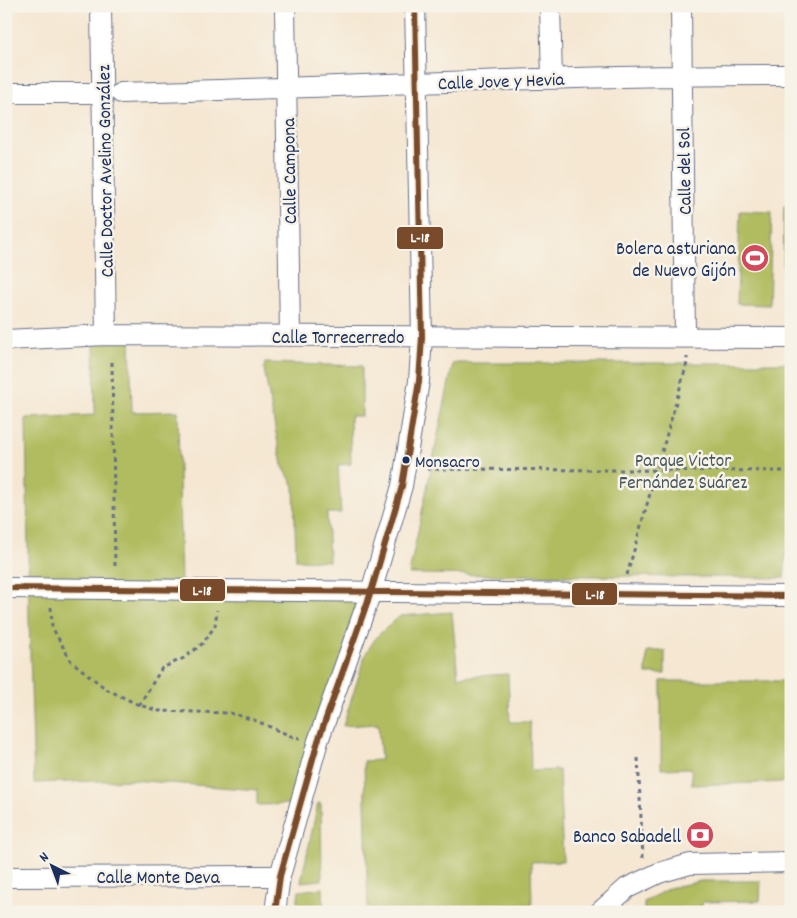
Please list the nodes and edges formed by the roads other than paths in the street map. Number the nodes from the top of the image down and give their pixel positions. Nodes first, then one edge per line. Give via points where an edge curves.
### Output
1 (101, 6) edge
2 (285, 6) edge
3 (415, 6) edge
4 (550, 6) edge
5 (682, 6) edge
6 (682, 75) junction
7 (791, 75) edge
8 (552, 78) junction
9 (417, 83) junction
10 (287, 88) junction
11 (92, 92) dead end
12 (6, 93) edge
13 (121, 93) dead end
14 (106, 335) junction
15 (290, 336) junction
16 (422, 337) junction
17 (791, 338) edge
18 (6, 340) edge
19 (686, 346) junction
20 (6, 588) edge
21 (371, 592) junction
22 (791, 596) edge
23 (791, 862) edge
24 (280, 876) junction
25 (6, 877) edge
26 (275, 912) edge
27 (600, 912) edge

1 - 14 street, Calle Doctor Avelino González
2 - 10 street, Calle Campona
3 - 9 street
4 - 8 street
5 - 6 street, Calle del Sol
6 - 7 street, Calle Jove y Hevia
6 - 8 street, Calle Jove y Hevia
6 - 19 street, Calle del Sol
8 - 9 street, Calle Jove y Hevia
9 - 10 street, Calle Jove y Hevia
9 - 16 street
10 - 13 street, Calle Jove y Hevia
10 - 15 street, Calle Campona
11 - 12 street
14 - 15 street, Calle Torrecerredo
14 - 18 street, Calle Torrecerredo
15 - 16 street, Calle Torrecerredo
16 - 19 street, Calle Torrecerredo
16 - 21 street via 402,486
17 - 19 street, Calle Torrecerredo
20 - 21 street
21 - 22 street
21 - 24 street via 318,741
23 - 27 street via 690,864 626,888
24 - 25 street, Calle Monte Deva
24 - 26 street

